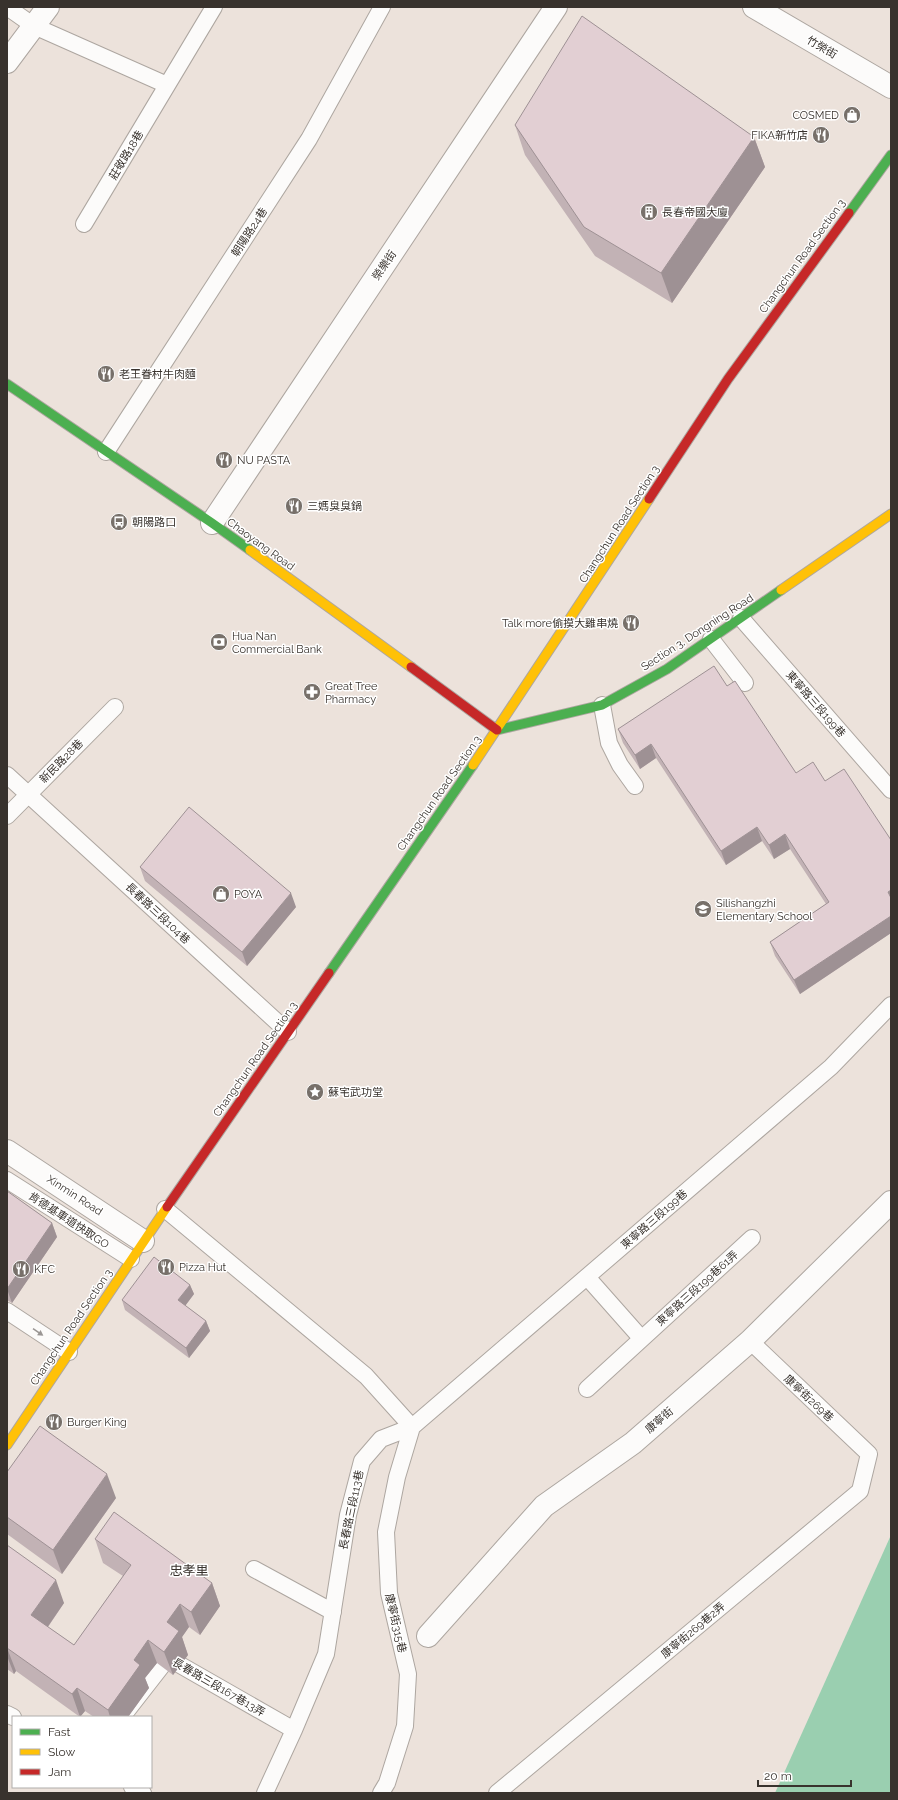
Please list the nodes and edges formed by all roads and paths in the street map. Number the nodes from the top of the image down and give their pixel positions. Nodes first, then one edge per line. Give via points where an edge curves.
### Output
1 (7, 7) edge
2 (48, 7) edge
3 (214, 7) edge
4 (382, 7) edge
5 (556, 7) edge
6 (754, 7) edge
7 (34, 26) junction
8 (7, 62) edge
9 (167, 85) junction
10 (891, 87) edge
11 (891, 155) edge
12 (84, 224) dead end
13 (7, 384) edge
14 (106, 452) junction
15 (891, 514) edge
16 (212, 523) junction
17 (741, 618) junction
18 (711, 639) junction
19 (745, 683) dead end
20 (602, 705) junction
21 (115, 707) dead end
22 (497, 730) junction
23 (7, 774) edge
24 (635, 786) dead end
25 (891, 790) edge
26 (28, 793) junction
27 (7, 816) edge
28 (891, 1005) edge
29 (288, 1032) junction
30 (7, 1150) edge
31 (7, 1180) edge
32 (891, 1202) edge
33 (165, 1210) junction
34 (752, 1238) dead end
35 (143, 1240) junction
36 (131, 1259) junction
37 (587, 1277) junction
38 (7, 1311) edge
39 (641, 1338) junction
40 (750, 1341) junction
41 (69, 1352) junction
42 (587, 1389) dead end
43 (412, 1427) junction
44 (7, 1445) edge
45 (869, 1454) joint
46 (254, 1568) dead end
47 (333, 1612) junction
48 (428, 1636) dead end
49 (123, 1716) edge
50 (294, 1730) junction
51 (134, 1788) edge
52 (143, 1793) edge
53 (265, 1793) edge
54 (381, 1793) edge
55 (497, 1793) edge

1 - 7 lane
2 - 7 street
3 - 9 lane, 莊敬路18巷
4 - 14 lane, 朝陽路24巷 via 309,139
5 - 16 street, 榮樂街
6 - 10 street, 竹榮街
7 - 8 street
7 - 9 lane
9 - 12 lane, 莊敬路18巷
11 - 22 main road, Changchun Road Section 3 via 728,379
13 - 14 main road, Chaoyang Road
14 - 16 main road, Chaoyang Road
15 - 17 main road, Section 3, Dongning Road
16 - 22 main road, Chaoyang Road
17 - 18 main road, Section 3, Dongning Road
17 - 25 lane, 東寧路三段199巷
18 - 19 lane
18 - 20 main road, Section 3, Dongning Road via 667,669
20 - 22 main road, Section 3, Dongning Road
20 - 24 lane via 609,743
21 - 26 lane, 新民路28巷
22 - 29 main road, Changchun Road Section 3
23 - 26 lane, 長春路三段104巷
26 - 27 lane, 新民路28巷
26 - 29 lane, 長春路三段104巷
28 - 37 lane, 東寧路三段199巷 via 831,1067
29 - 33 main road, Changchun Road Section 3
30 - 35 street, Xinmin Road
31 - 36 lane, 肯德基車道快取GO
32 - 40 street, 康寧街
33 - 35 main road, Changchun Road Section 3
33 - 43 lane via 366,1376
34 - 39 lane, 東寧路三段199巷61弄
35 - 36 main road, Changchun Road Section 3
36 - 41 main road, Changchun Road Section 3
37 - 39 lane
37 - 43 lane, 東寧路三段199巷
38 -> 41 lane
39 - 42 lane, 東寧路三段199巷61弄
40 - 45 lane, 康寧街269巷
40 - 48 street, 康寧街 via 633,1443 544,1506
41 - 44 main road, Changchun Road Section 3
43 - 47 lane, 長春路三段113巷 via 381,1439 362,1461 348,1515
43 - 54 lane, 康寧街315巷 via 397,1477 386,1532 389,1593 408,1674 405,1726 387,1783
45 - 55 lane, 康寧街269巷2弄 via 860,1491
46 - 47 lane
47 - 50 lane, 長春路三段113巷 via 326,1654
49 - 50 lane, 長春路三段167巷13弄 via 168,1658
50 - 53 lane, 長春路三段113巷
51 - 52 lane

